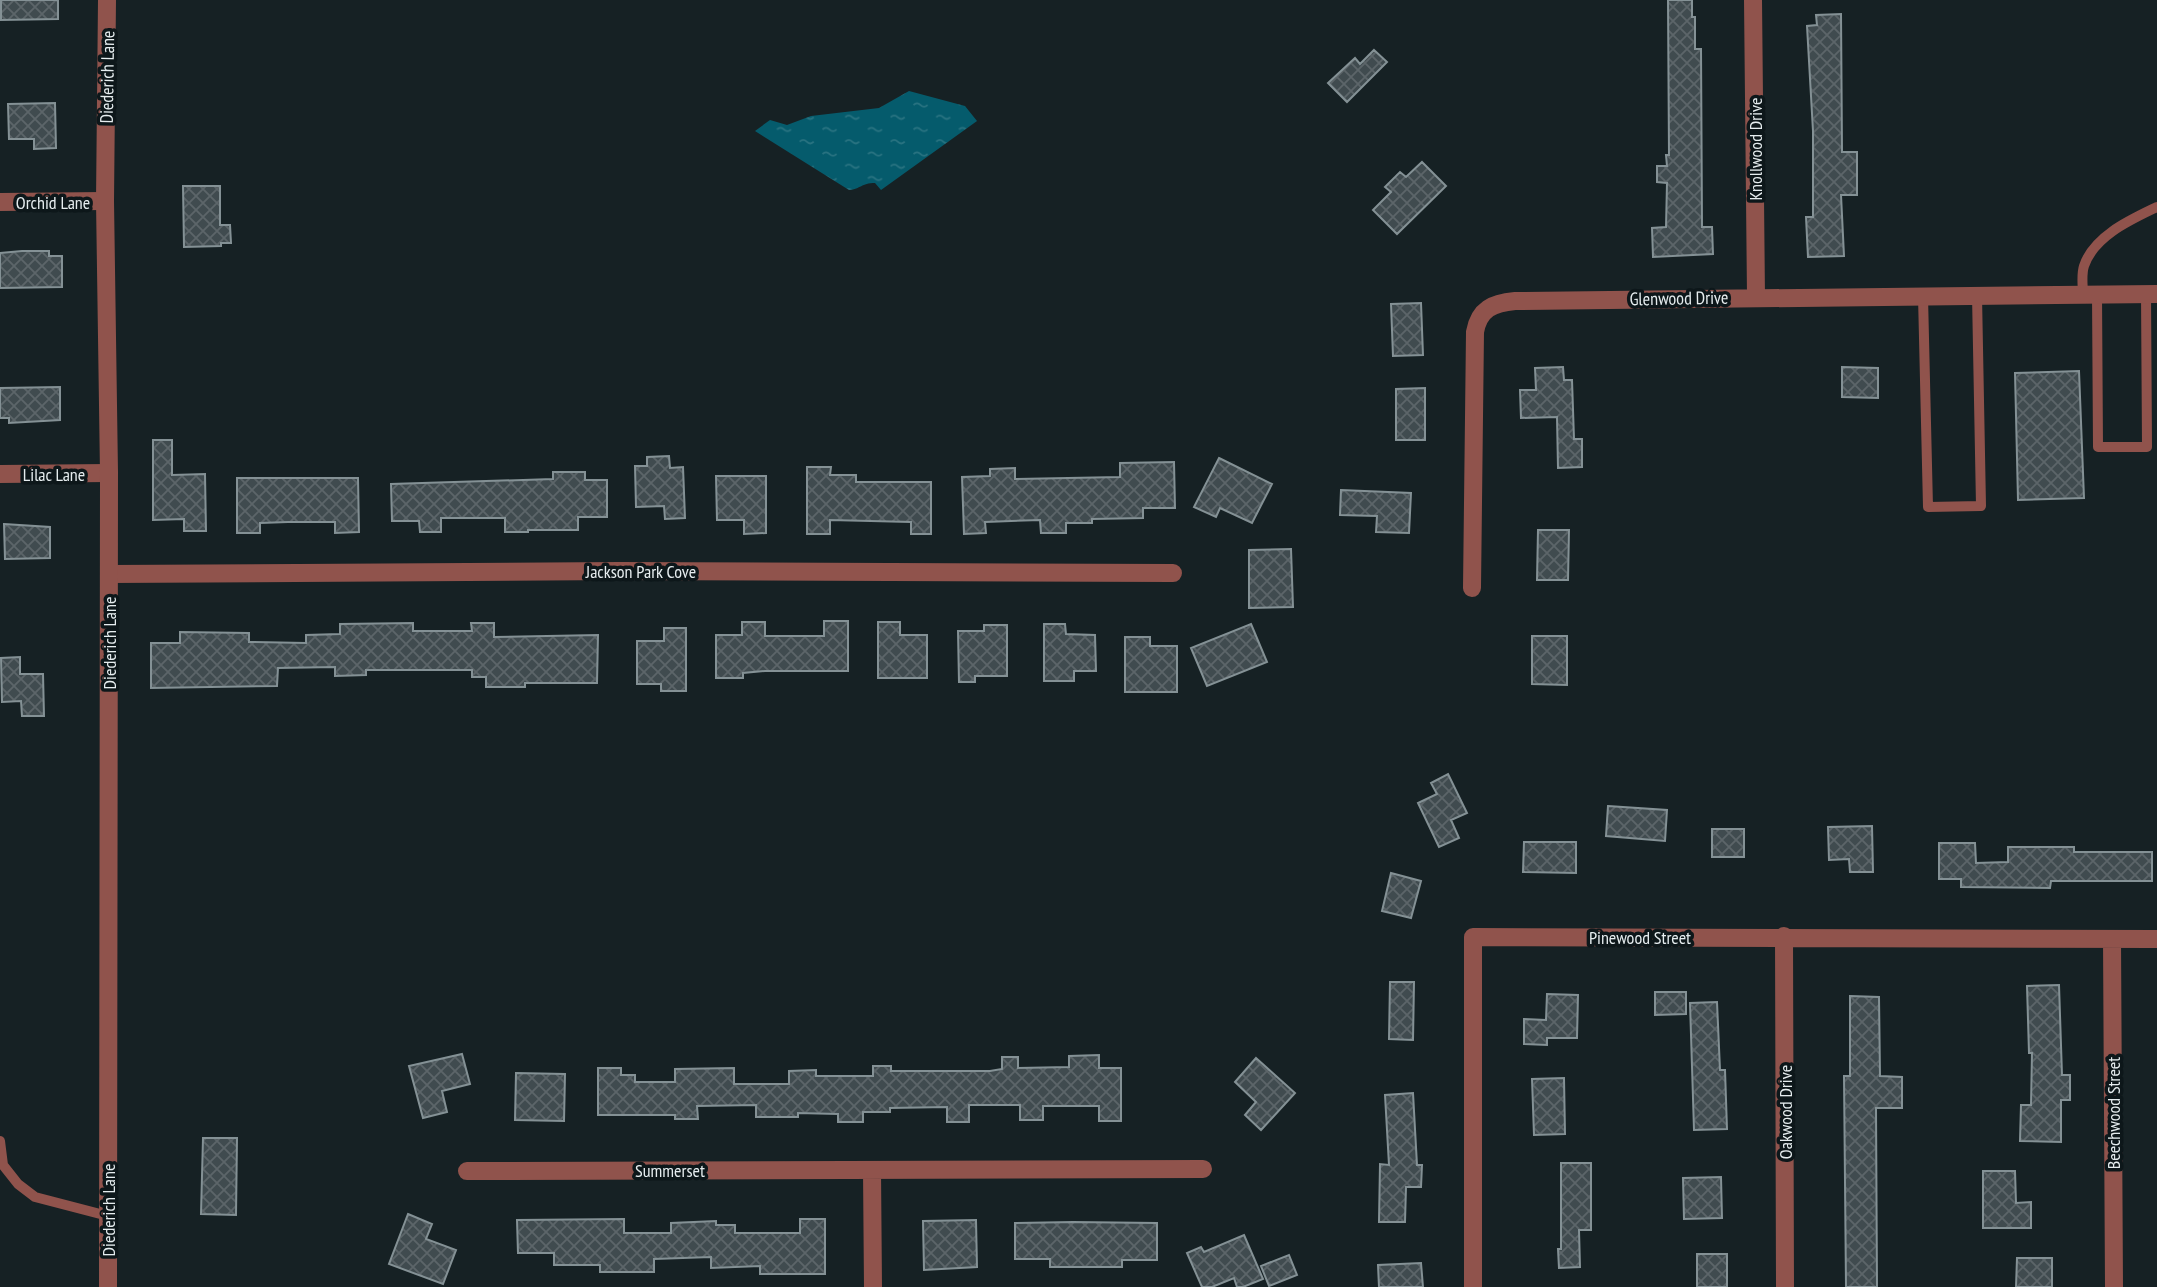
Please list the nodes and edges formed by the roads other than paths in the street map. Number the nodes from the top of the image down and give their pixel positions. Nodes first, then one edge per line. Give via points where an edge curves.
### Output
1 (107, 0) edge
2 (1754, 0) edge
3 (105, 201) junction
4 (0, 202) edge
5 (2157, 207) edge
6 (2152, 294) edge
7 (1977, 295) junction
8 (2090, 295) junction
9 (1923, 296) junction
10 (1756, 297) junction
11 (109, 473) junction
12 (0, 474) edge
13 (1173, 573) dead end
14 (109, 574) junction
15 (1472, 589) dead end
16 (1784, 936) junction
17 (2112, 939) junction
18 (2157, 939) edge
19 (0, 1141) edge
20 (1203, 1169) dead end
21 (872, 1170) junction
22 (467, 1171) dead end
23 (108, 1216) junction
24 (108, 1287) edge
25 (873, 1287) edge
26 (1474, 1287) edge
27 (1785, 1287) edge
28 (2114, 1287) edge

1 - 3 street, Diederich Lane
2 - 10 street, Knollwood Drive
3 - 4 street, Orchid Lane
3 - 11 street, Diederich Lane
5 - 8 lane via 2092,248 2083,268
6 - 8 street, Glenwood Drive
6 - 8 lane via 2147,447 2098,447
7 - 8 street, Glenwood Drive
7 - 9 street, Glenwood Drive
7 - 9 lane via 1981,506 1941,507 1928,507
9 - 10 street, Glenwood Drive
10 - 15 street, Glenwood Drive via 1515,301 1485,309 1475,332
11 - 12 street, Lilac Lane
11 - 14 street, Diederich Lane
13 - 14 street, Jackson Park Cove
14 - 23 street, Diederich Lane
16 - 17 street, Pinewood Street
16 - 26 street, Pinewood Street via 1473,937
16 - 27 street, Oakwood Drive
17 - 18 street, Pinewood Street
17 - 28 street, Beechwood Street
19 - 23 lane via 3,1165 35,1197
20 - 21 street, Summerset
21 - 22 street, Summerset
21 - 25 street
23 - 24 street, Diederich Lane

